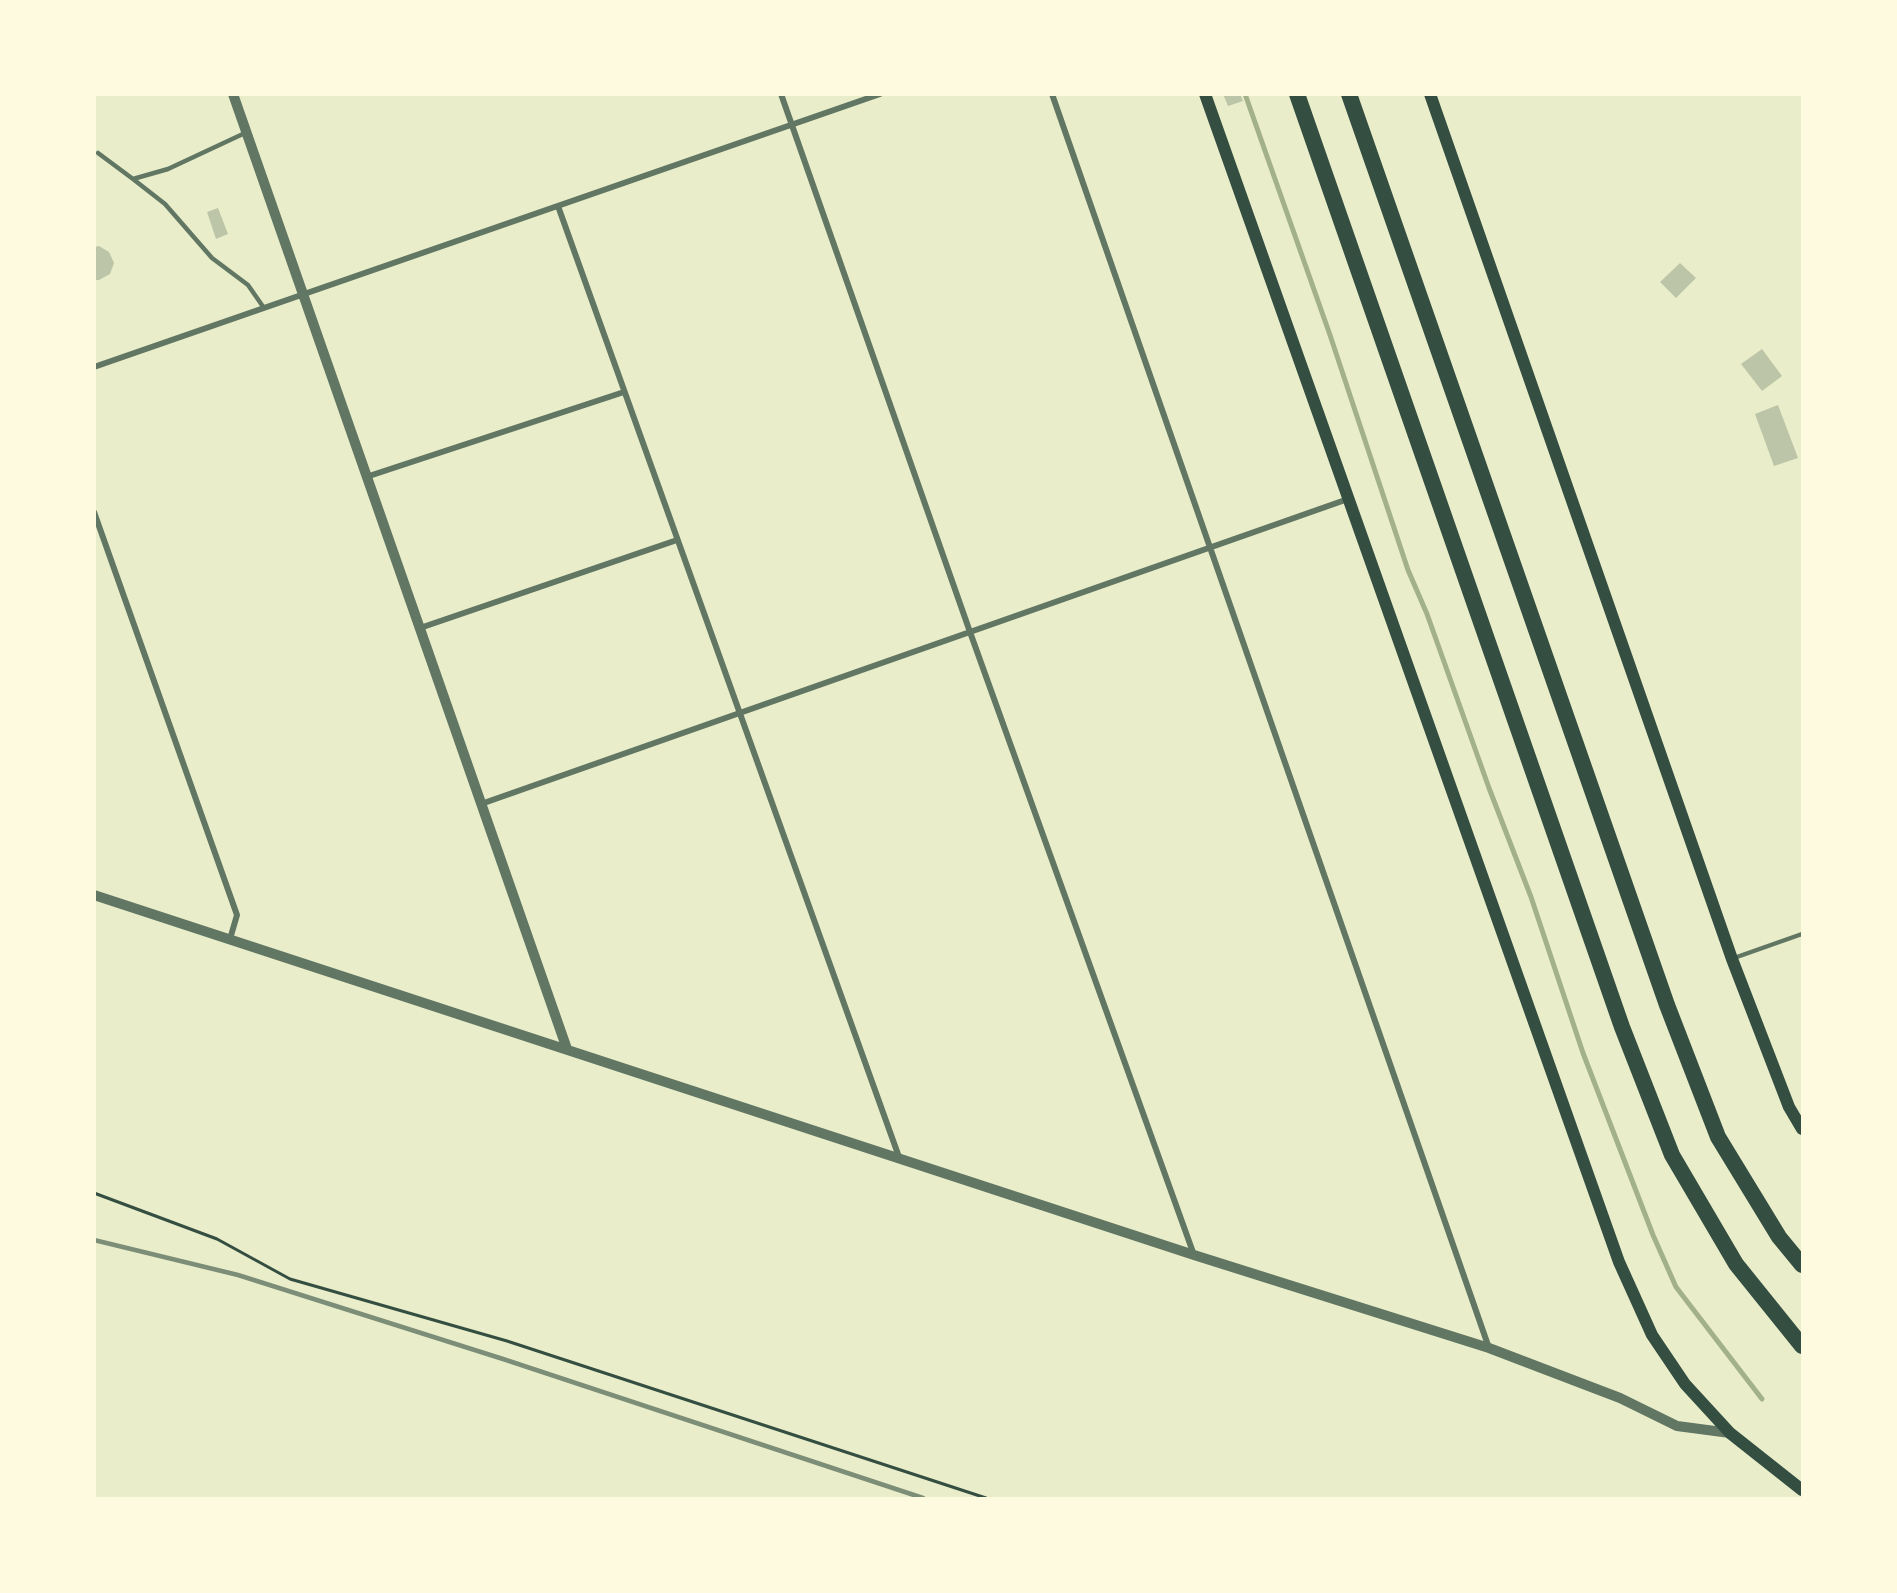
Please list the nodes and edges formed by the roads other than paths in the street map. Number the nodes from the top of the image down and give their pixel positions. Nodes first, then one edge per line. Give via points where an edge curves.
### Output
1 (233, 94) edge
2 (781, 94) edge
3 (880, 94) edge
4 (1052, 94) edge
5 (1205, 94) edge
6 (1297, 94) edge
7 (1349, 94) edge
8 (1430, 94) edge
9 (792, 125) junction
10 (246, 133) junction
11 (98, 153) dead end
12 (133, 179) junction
13 (558, 206) junction
14 (303, 295) junction
15 (264, 308) junction
16 (94, 367) edge
17 (624, 392) junction
18 (366, 477) junction
19 (1348, 499) junction
20 (94, 512) edge
21 (677, 540) junction
22 (1211, 548) junction
23 (419, 628) junction
24 (970, 632) junction
25 (739, 713) junction
26 (481, 804) junction
27 (94, 895) edge
28 (1803, 934) edge
29 (230, 939) junction
30 (1732, 959) junction
31 (567, 1049) junction
32 (1803, 1129) edge
33 (899, 1158) junction
34 (1194, 1255) junction
35 (1803, 1265) edge
36 (1803, 1346) edge
37 (1489, 1348) junction
38 (1730, 1433) junction
39 (1803, 1490) edge

1 - 10 street
2 - 9 street
3 - 9 street
4 - 22 street
5 - 19 main road
6 - 36 highway via 1618,1015 1672,1155 1736,1264
7 - 35 highway via 1671,1016 1718,1137 1779,1237
8 - 30 main road
9 - 13 street
9 - 24 street
10 - 12 lane via 168,169
10 - 14 street
11 - 12 lane
12 - 15 lane via 165,204 212,258 248,285
13 - 14 street
13 - 17 street
14 - 15 street
14 - 18 street
15 - 16 street
17 - 18 street
17 - 21 street
18 - 23 street
19 - 22 street
19 - 38 main road via 1619,1262 1652,1335 1685,1384
20 - 29 street via 237,915
21 - 23 street
21 - 25 street
22 - 24 street
22 - 37 street
23 - 26 street
24 - 25 street
24 - 34 street
25 - 26 street
25 - 33 street
26 - 31 street
27 - 29 street
28 - 30 lane
29 - 31 street
30 - 32 main road via 1789,1107
31 - 33 street
33 - 34 street
34 - 37 street
37 - 38 street via 1620,1398 1677,1426
38 - 39 main road

